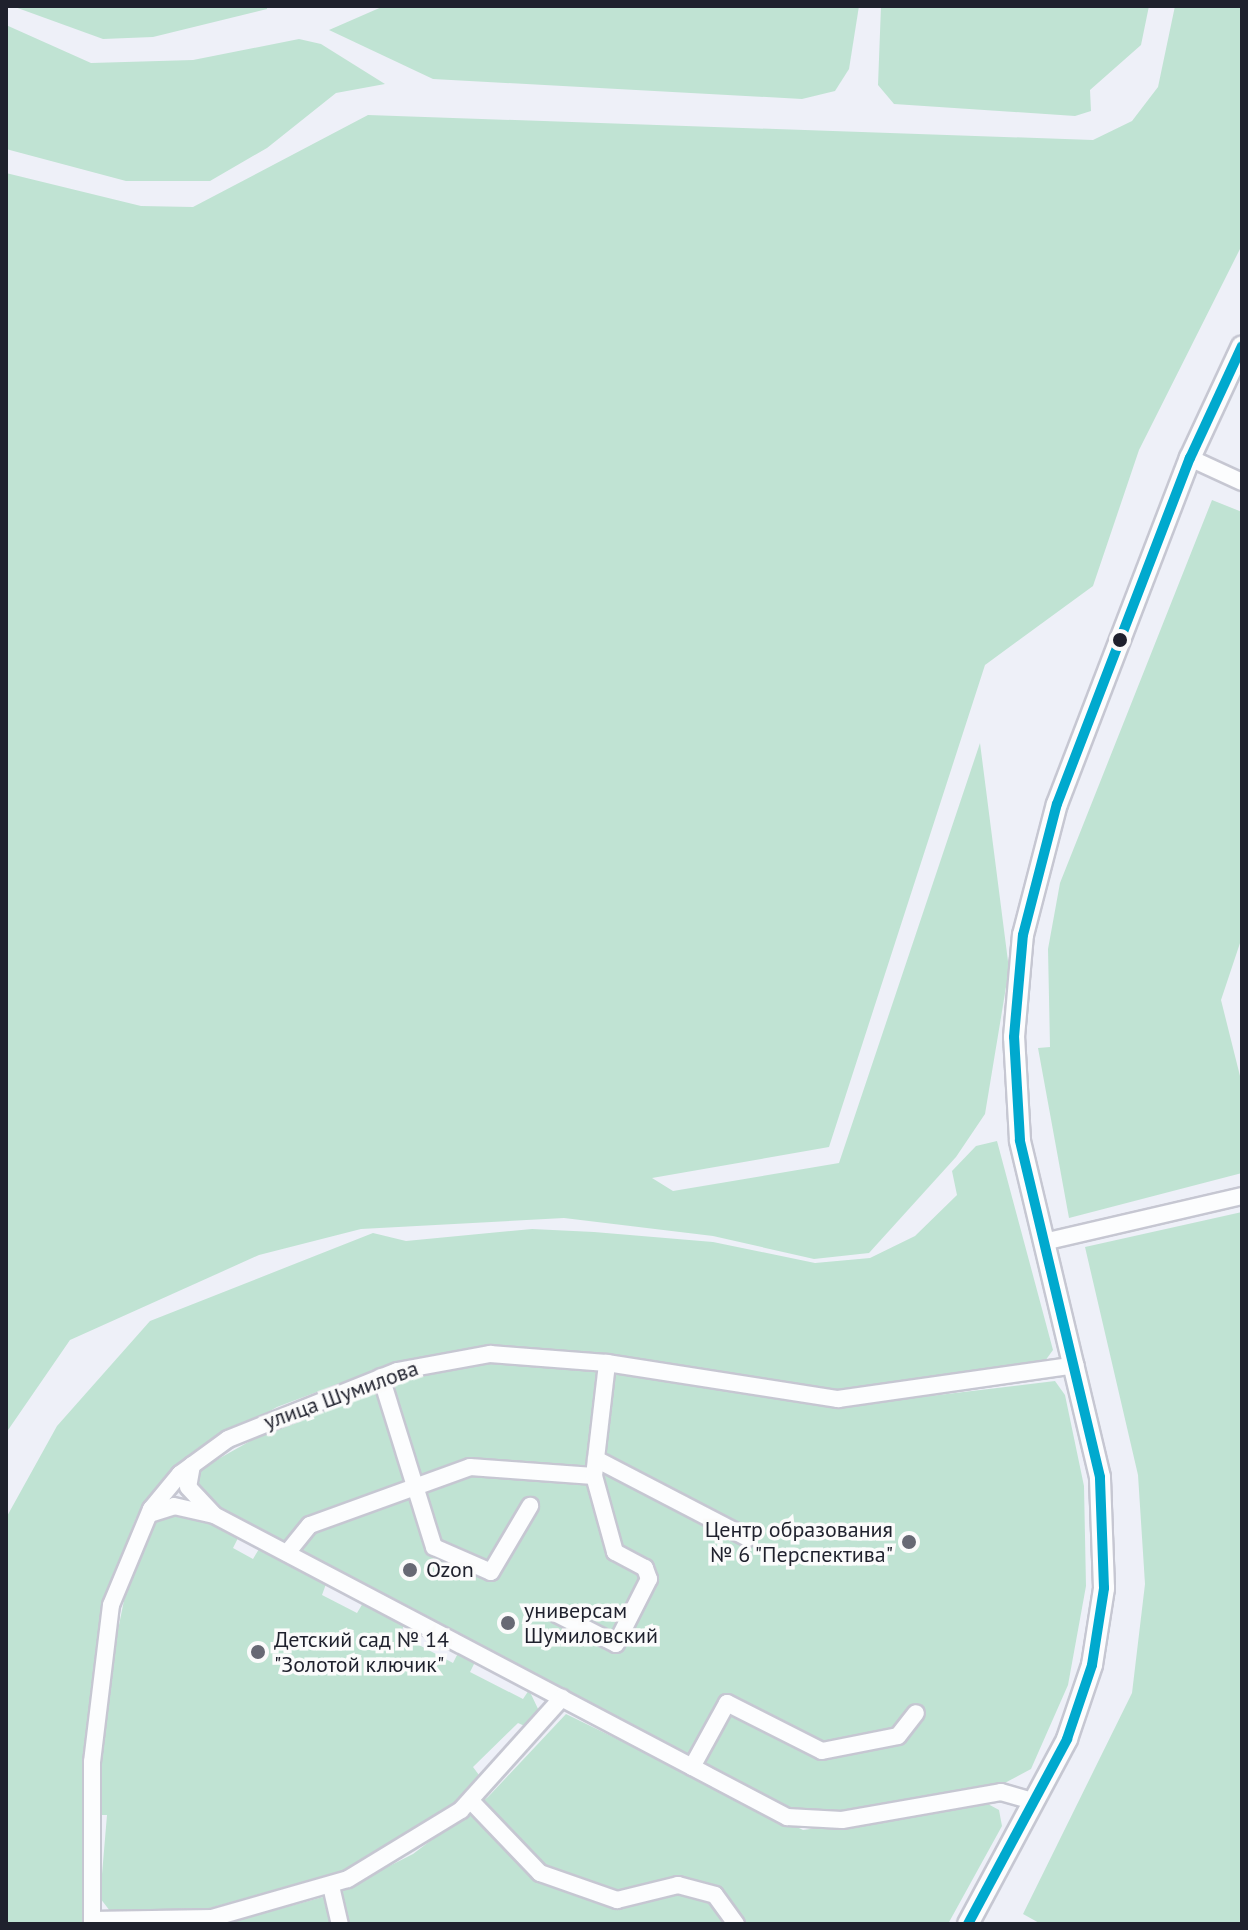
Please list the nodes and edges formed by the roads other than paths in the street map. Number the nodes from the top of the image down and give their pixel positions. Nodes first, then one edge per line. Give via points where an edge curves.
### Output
1 (1242, 346) edge
2 (1190, 458) junction
3 (1242, 482) edge
4 (1242, 1196) edge
5 (1044, 1242) junction
6 (607, 1363) junction
7 (1076, 1365) junction
8 (381, 1377) junction
9 (192, 1465) junction
10 (595, 1467) junction
11 (413, 1484) junction
12 (167, 1488) junction
13 (190, 1491) junction
14 (530, 1506) dead end
15 (181, 1507) junction
16 (214, 1515) junction
17 (143, 1522) junction
18 (748, 1538) dead end
19 (287, 1553) junction
20 (557, 1614) dead end
21 (562, 1698) junction
22 (916, 1713) dead end
23 (692, 1767) junction
24 (471, 1801) junction
25 (1035, 1802) junction
26 (331, 1886) junction
27 (92, 1922) edge
28 (340, 1924) edge
29 (736, 1924) edge
30 (968, 1924) edge

1 - 2 street
2 - 3 street
2 - 5 street via 1057,804 1029,901 1014,1071 1020,1140
4 - 5 street
5 - 7 street
6 - 7 street, улица Шумилова via 838,1399
6 - 8 street, улица Шумилова via 490,1354
6 - 10 street
7 - 25 street via 1100,1477 1104,1588 1085,1690
8 - 9 street, улица Шумилова via 268,1421
8 - 11 street
9 - 12 street, улица Шумилова
9 - 13 street
10 - 11 street via 491,1465
10 - 18 street
10 - 20 street via 615,1552 645,1568 649,1579 616,1644
11 - 14 street via 434,1547 485,1572 500,1564
11 - 19 street via 310,1525
12 - 13 street
12 - 15 street
12 - 17 street, улица Шумилова
13 - 16 street
15 - 16 street
15 - 17 street via 160,1508
16 - 19 street
17 - 27 street, улица Шумилова via 123,1563 99,1678
19 - 21 street
21 - 23 street
21 - 24 street
22 - 23 street via 898,1736 822,1751 727,1703
23 - 25 street via 804,1821 1001,1792
24 - 26 street via 409,1847
24 - 29 street via 540,1873 617,1900 678,1885 715,1895
25 - 30 street
26 - 27 street via 212,1918
26 - 28 street

